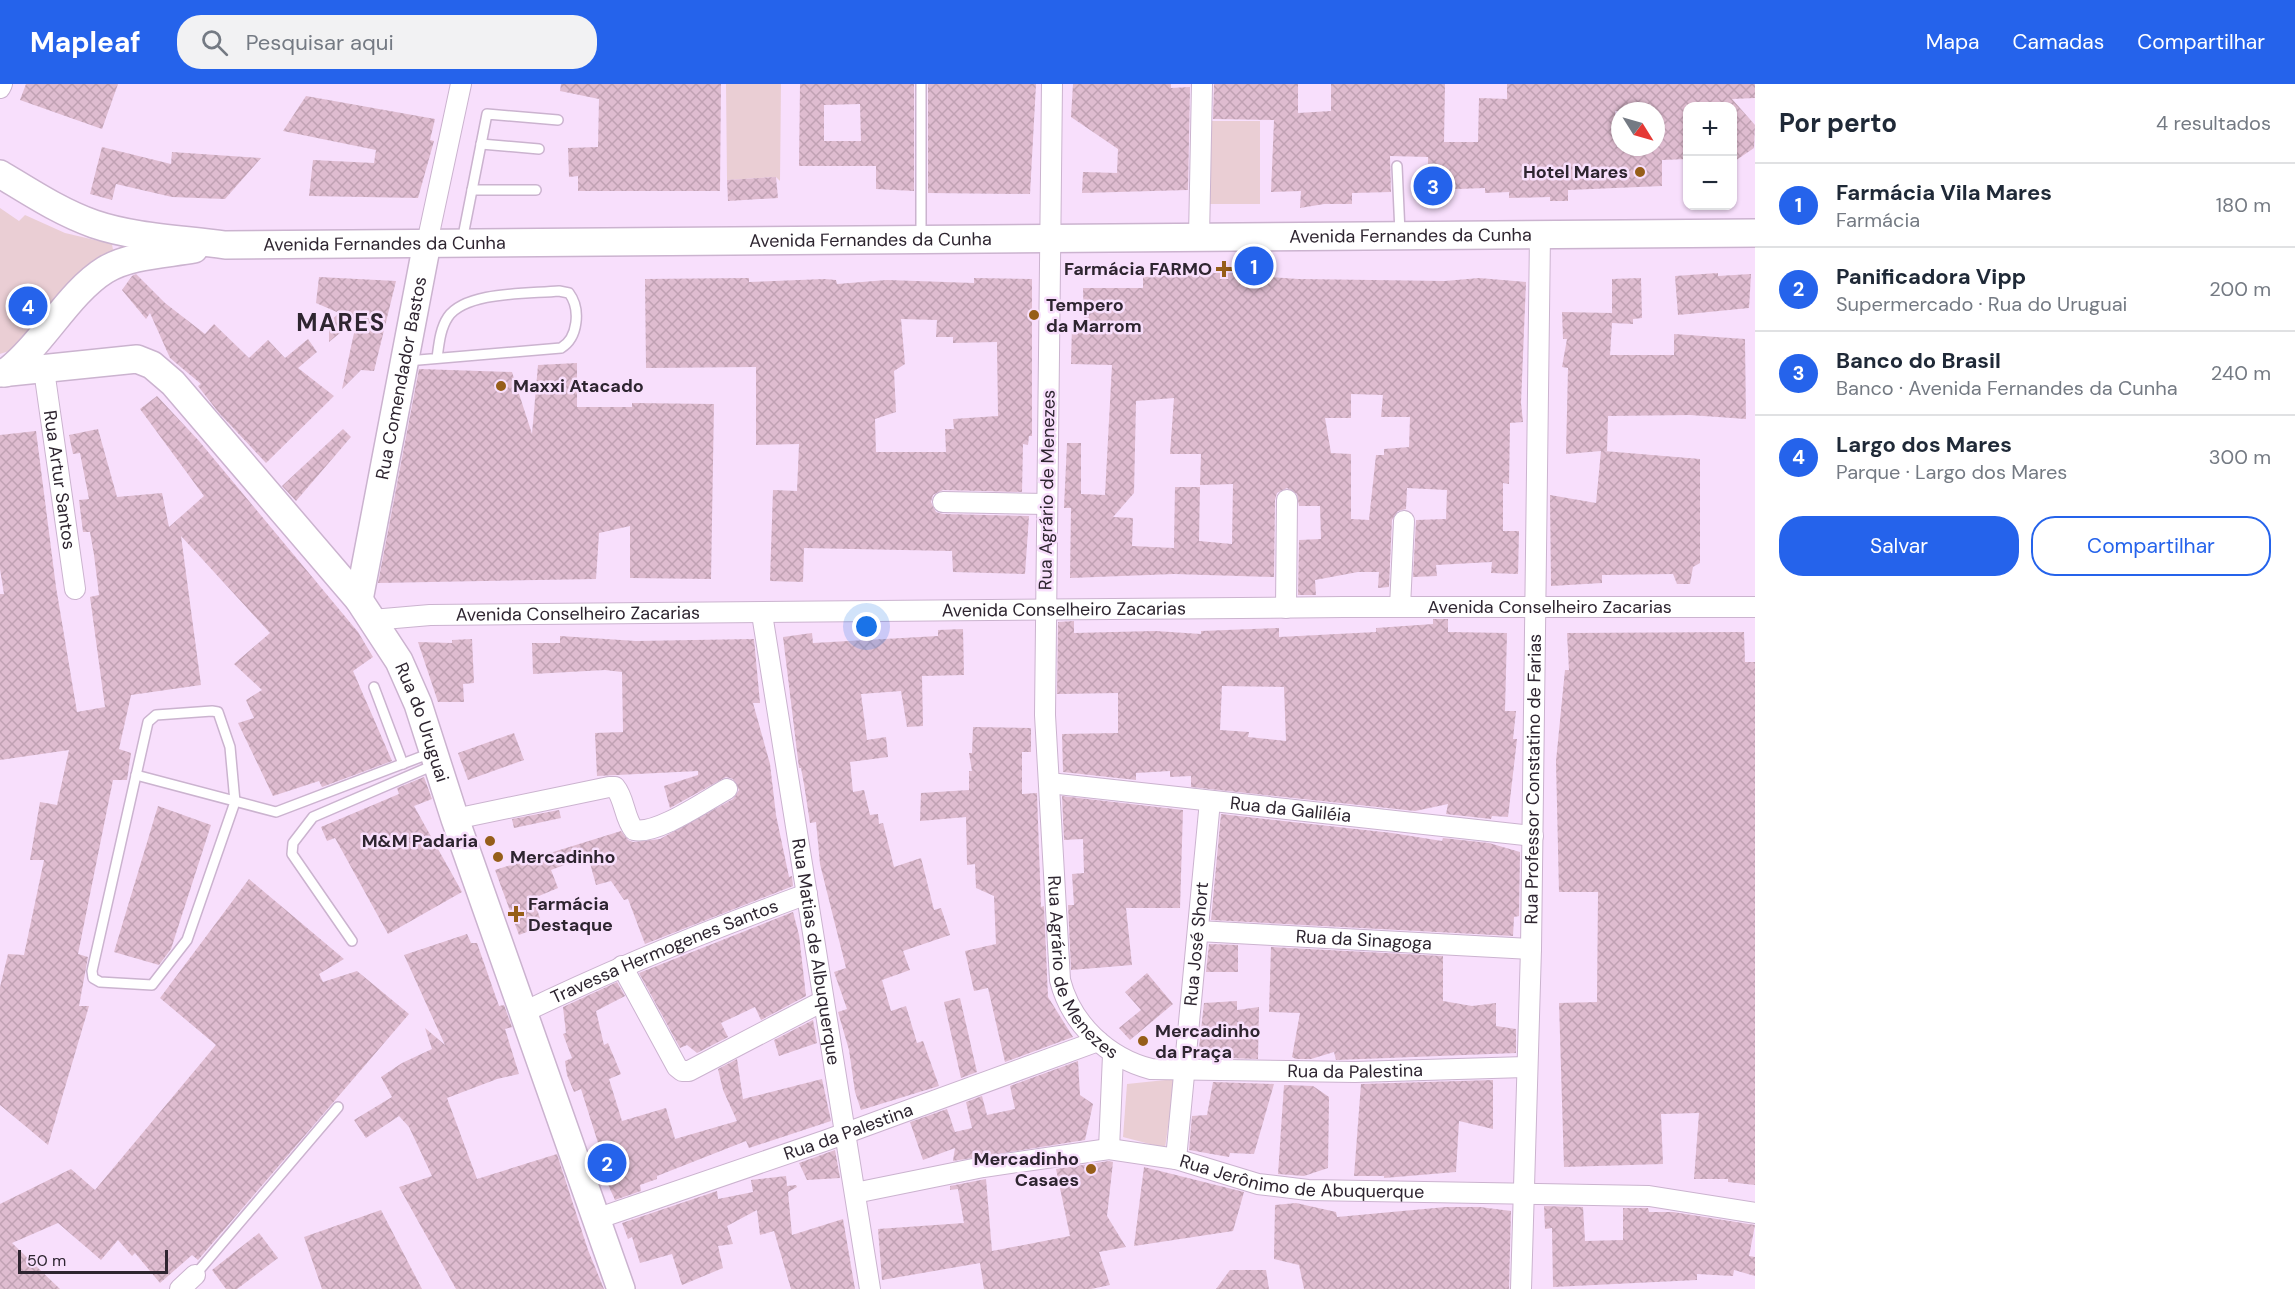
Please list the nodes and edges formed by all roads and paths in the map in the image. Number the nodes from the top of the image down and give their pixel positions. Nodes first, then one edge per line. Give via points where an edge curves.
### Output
1 (461, 84) edge
2 (921, 84) edge
3 (1052, 84) edge
4 (1202, 84) edge
5 (558, 120) dead end
6 (481, 144) junction
7 (538, 148) dead end
8 (1397, 166) dead end
9 (0, 174) edge
10 (472, 190) junction
11 (536, 190) dead end
12 (1755, 233) edge
13 (1540, 234) junction
14 (1400, 236) junction
15 (1051, 238) junction
16 (1199, 238) junction
17 (921, 240) junction
18 (427, 243) junction
19 (462, 243) junction
20 (225, 245) junction
21 (437, 358) junction
22 (403, 361) junction
23 (44, 369) junction
24 (3, 373) edge
25 (1287, 500) dead end
26 (943, 502) dead end
27 (1047, 504) junction
28 (1404, 521) dead end
29 (75, 589) dead end
30 (1755, 607) edge
31 (1286, 608) junction
32 (1400, 608) junction
33 (1534, 608) junction
34 (365, 610) junction
35 (1045, 611) junction
36 (762, 614) junction
37 (374, 687) dead end
38 (436, 758) junction
39 (404, 764) junction
40 (136, 775) junction
41 (1049, 783) junction
42 (727, 789) dead end
43 (1210, 801) junction
44 (235, 802) junction
45 (455, 819) junction
46 (1533, 836) junction
47 (807, 894) junction
48 (1198, 931) junction
49 (352, 941) dead end
50 (1531, 949) junction
51 (622, 966) junction
52 (823, 1001) junction
53 (524, 1012) junction
54 (1105, 1048) junction
55 (1527, 1067) junction
56 (1184, 1071) junction
57 (338, 1107) dead end
58 (844, 1134) junction
59 (1109, 1149) junction
60 (1176, 1159) junction
61 (855, 1193) junction
62 (1523, 1194) junction
63 (1755, 1213) edge
64 (596, 1219) junction
65 (195, 1275) joint
66 (180, 1289) edge
67 (621, 1289) edge
68 (870, 1289) edge
69 (1521, 1289) edge

1 - 18 street, Rua Comendador Bastos
2 - 17 lane
3 - 15 street, Rua Agrário de Menezes
4 - 16 street
5 - 6 lane via 489,112
6 - 7 lane
6 - 10 lane
8 - 14 lane
9 - 20 main road, Avenida Fernandes da Cunha via 50,204 95,224
10 - 11 lane
10 - 19 lane
12 - 13 main road, Avenida Fernandes da Cunha
13 - 14 main road, Avenida Fernandes da Cunha
13 - 33 street, Rua Professor Constatino de Farias
14 - 16 main road, Avenida Fernandes da Cunha
15 - 16 main road, Avenida Fernandes da Cunha
15 - 17 main road, Avenida Fernandes da Cunha
15 - 27 street, Rua Agrário de Menezes
17 - 19 main road, Avenida Fernandes da Cunha
18 - 19 main road, Avenida Fernandes da Cunha
18 - 20 main road, Avenida Fernandes da Cunha
18 - 22 main road, Rua Comendador Bastos
20 - 24 main road via 121,263 106,270 90,282 25,357
21 - 21 lane via 561,348 574,334 575,301 569,293 559,291 474,300 457,307 441,334
21 - 22 lane
22 - 34 main road, Rua Comendador Bastos
23 - 24 main road, Rua do Uruguai
23 - 29 street, Rua Artur Santos
23 - 34 main road, Rua do Uruguai via 137,359 152,365 173,383
25 - 31 street
26 - 27 street
27 - 35 street, Rua Agrário de Menezes
28 - 32 street
30 - 33 street, Avenida Conselheiro Zacarias
31 - 32 street, Avenida Conselheiro Zacarias
31 - 35 street, Avenida Conselheiro Zacarias
32 - 33 street, Avenida Conselheiro Zacarias
33 - 46 street, Rua Professor Constatino de Farias
34 - 36 street, Avenida Conselheiro Zacarias via 430,615
34 - 38 main road, Rua do Uruguai via 399,661
35 - 36 street, Avenida Conselheiro Zacarias
35 - 41 street, Rua Agrário de Menezes
36 - 47 street, Rua Matias de Albuquerque
37 - 39 lane
38 - 39 lane
38 - 45 main road, Rua do Uruguai
38 - 49 lane via 313,817 293,843 292,854
39 - 44 lane via 276,812
40 - 44 lane
40 - 44 lane via 151,717 218,712 230,747
40 - 44 lane via 92,971 99,982 146,986 157,981 186,940
41 - 43 street, Rua da Galiléia
41 - 54 street, Rua Agrário de Menezes via 1060,980 1073,1012
42 - 45 street via 665,823 640,831 630,825 619,792 609,787
43 - 46 street, Rua da Galiléia
43 - 48 street, Rua José Short
45 - 53 main road, Rua do Uruguai
46 - 50 street, Rua Professor Constatino de Farias
47 - 51 street, Travessa Hermogenes Santos
47 - 52 street, Rua Matias de Albuquerque
48 - 50 street, Rua da Sinagoga
48 - 56 street, Rua José Short
50 - 55 street, Rua Professor Constatino de Farias
51 - 52 street via 682,1071 689,1071
51 - 53 street, Travessa Hermogenes Santos
52 - 58 street, Rua Matias de Albuquerque
53 - 64 main road, Rua do Uruguai
54 - 56 street, Rua Agrário de Menezes via 1132,1064
54 - 58 street, Rua da Palestina
54 - 59 street
55 - 56 street, Rua da Palestina
55 - 62 street, Rua Professor Constatino de Farias
56 - 60 street, Rua José Short
57 - 65 lane
58 - 61 street, Rua Matias de Albuquerque
58 - 64 street, Rua da Palestina
59 - 60 street, Rua Jerônimo de Abuquerque
59 - 61 street, Rua Jerônimo de Abuquerque via 983,1167
60 - 62 street, Rua Jerônimo de Abuquerque via 1258,1184 1308,1190
61 - 68 street, Rua Matias de Albuquerque
62 - 63 street, Rua Jerônimo de Abuquerque via 1649,1196
62 - 69 street, Rua Professor Constatino de Farias
64 - 67 main road, Rua do Uruguai
65 - 66 street

